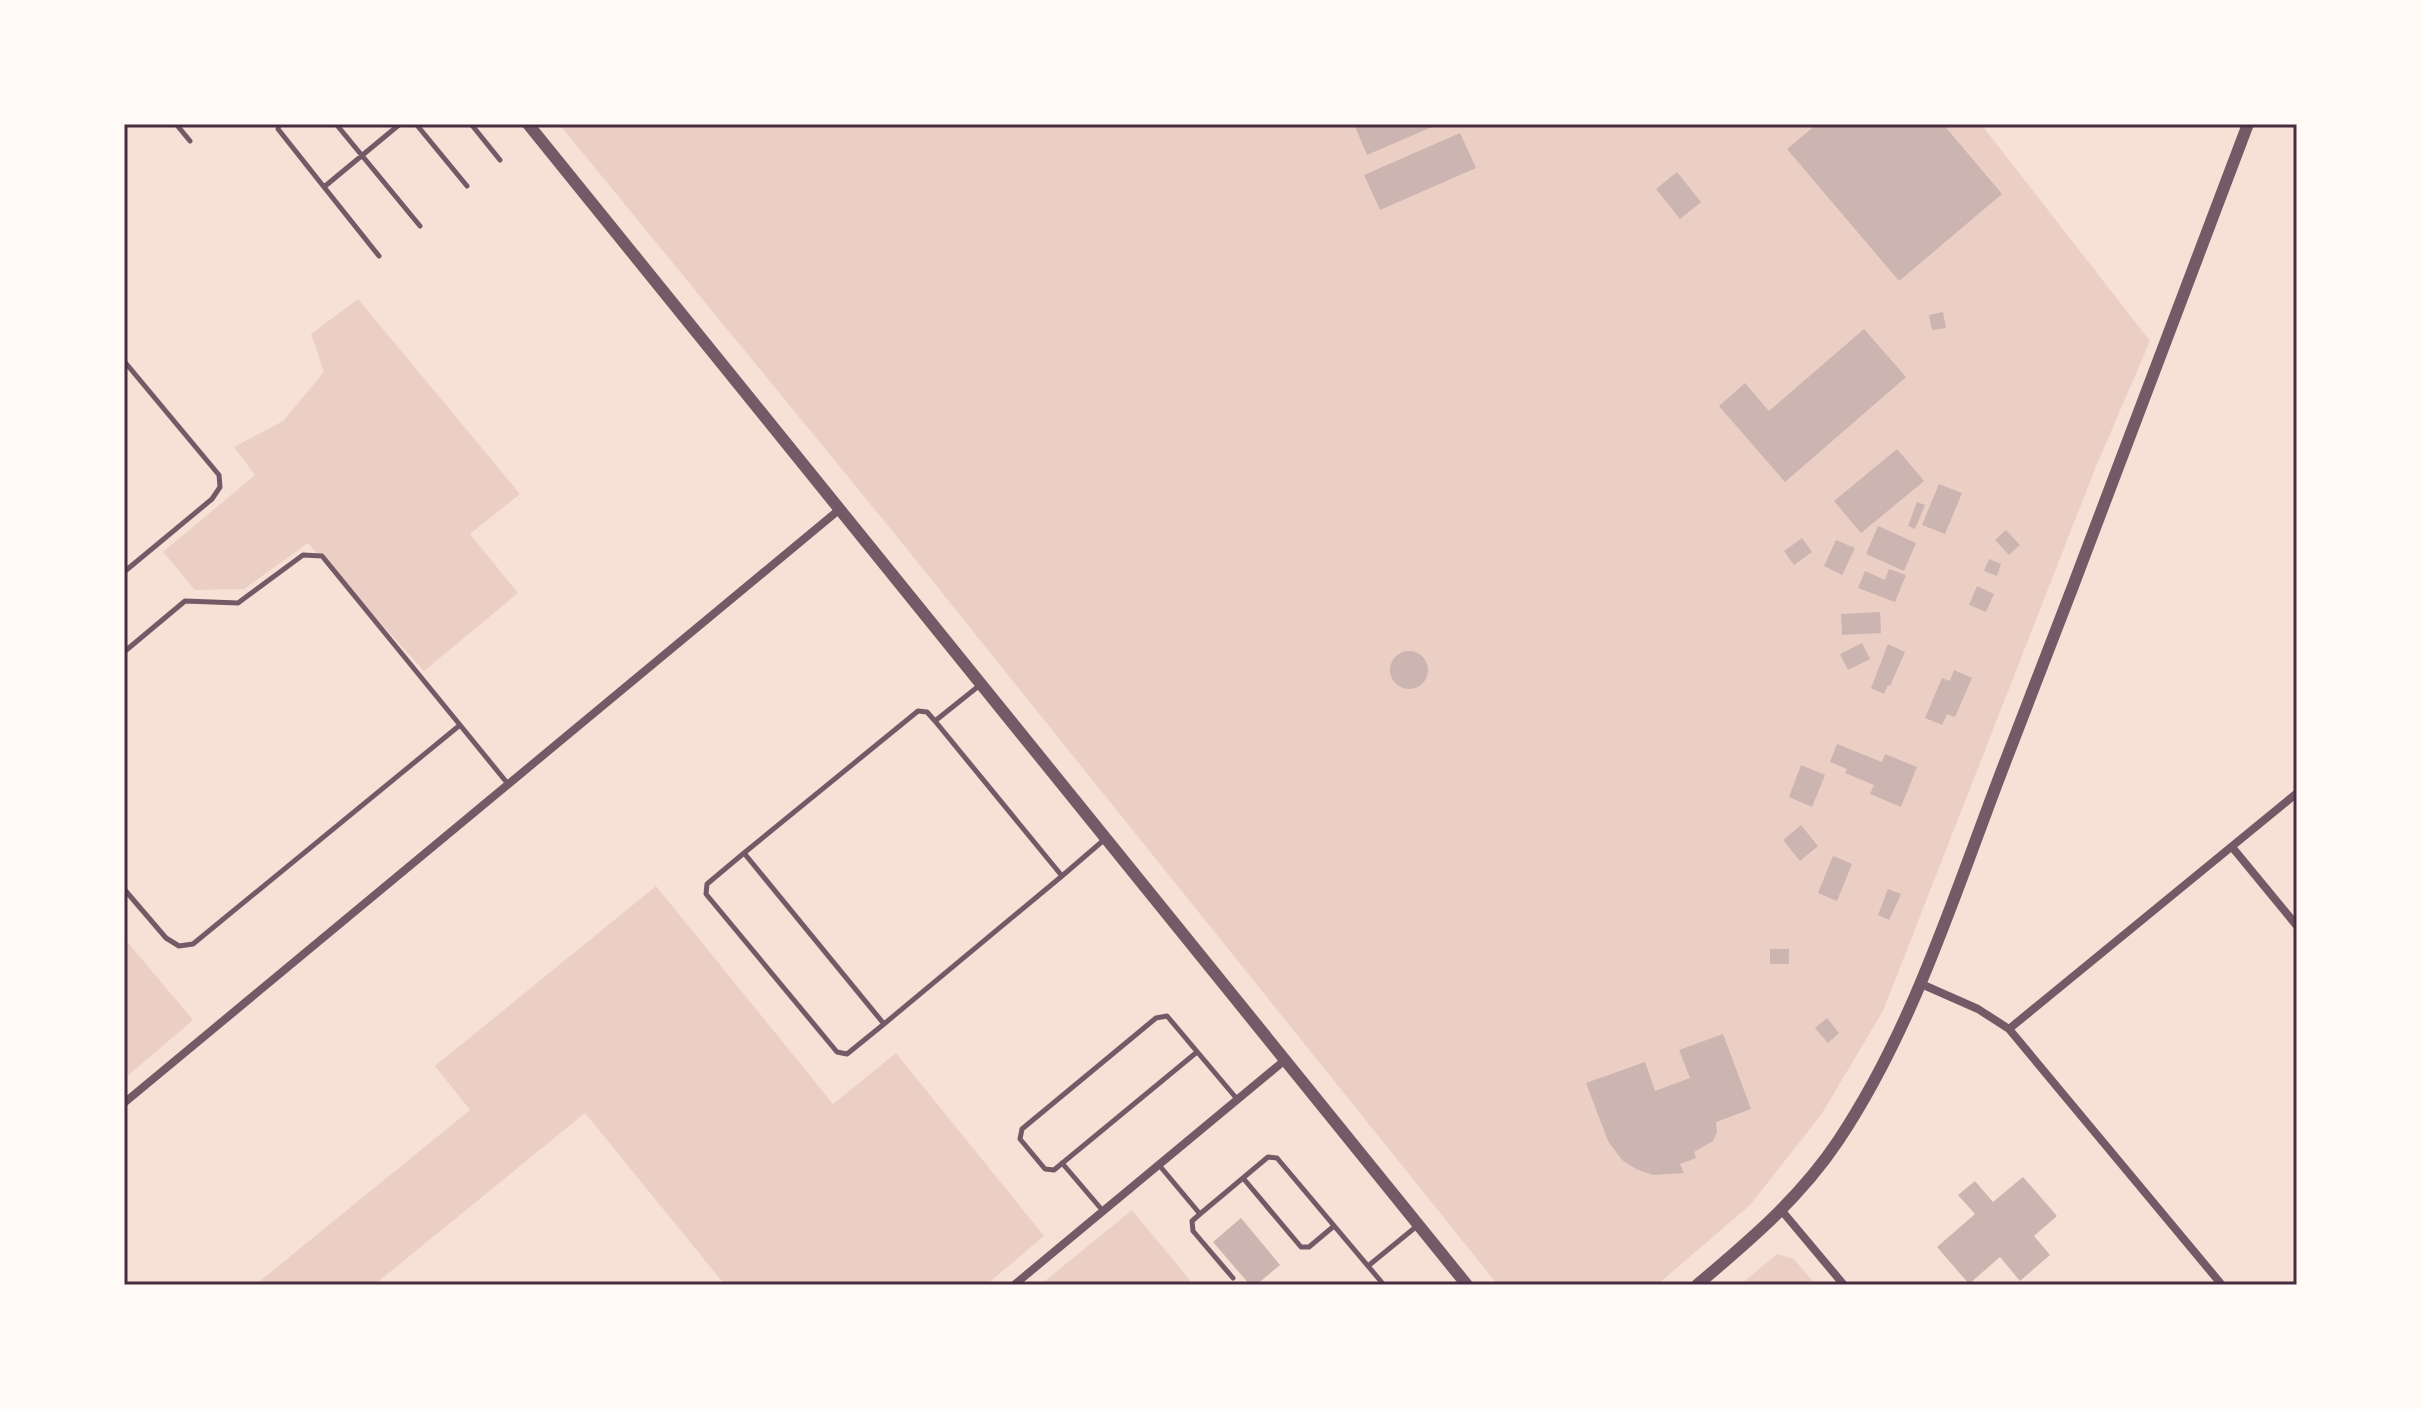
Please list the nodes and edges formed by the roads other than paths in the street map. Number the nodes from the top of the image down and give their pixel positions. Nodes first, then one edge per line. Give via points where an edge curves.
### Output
1 (176, 124) edge
2 (279, 124) edge
3 (336, 124) edge
4 (400, 124) edge
5 (416, 124) edge
6 (471, 124) edge
7 (528, 124) edge
8 (2248, 124) edge
9 (190, 141) dead end
10 (362, 156) junction
11 (500, 160) dead end
12 (467, 186) dead end
13 (324, 187) junction
14 (420, 226) dead end
15 (379, 256) dead end
16 (124, 361) edge
17 (840, 509) junction
18 (124, 572) edge
19 (124, 652) edge
20 (981, 684) junction
21 (935, 721) junction
22 (460, 725) junction
23 (508, 784) junction
24 (2297, 793) edge
25 (1106, 839) junction
26 (2232, 847) junction
27 (744, 853) junction
28 (1062, 876) junction
29 (124, 889) edge
30 (2297, 926) edge
31 (1919, 983) junction
32 (884, 1024) junction
33 (2009, 1029) junction
34 (1197, 1052) junction
35 (1285, 1060) junction
36 (1237, 1100) junction
37 (124, 1103) edge
38 (1062, 1163) junction
39 (1159, 1165) junction
40 (1243, 1178) junction
41 (1103, 1211) junction
42 (1782, 1211) junction
43 (1200, 1214) junction
44 (1418, 1225) junction
45 (1334, 1226) junction
46 (1368, 1266) junction
47 (1233, 1278) dead end
48 (1014, 1285) edge
49 (1384, 1285) edge
50 (1467, 1285) edge
51 (1697, 1285) edge
52 (1844, 1285) edge
53 (2222, 1285) edge

1 - 9 lane
2 - 13 lane
3 - 10 lane
4 - 10 lane
5 - 12 lane
6 - 11 lane
7 - 17 street
8 - 31 street
10 - 13 lane
10 - 14 lane
13 - 15 lane
16 - 18 lane via 219,475 220,487
17 - 20 street
17 - 23 street
19 - 22 lane via 185,601 238,603 303,555 322,556
20 - 21 lane
20 - 25 street
21 - 27 lane via 918,711
21 - 28 lane
22 - 23 lane
22 - 29 lane via 193,944 179,946 166,938
23 - 37 street
24 - 26 street
25 - 28 lane
25 - 35 street
26 - 30 street
26 - 33 street
27 - 32 lane
27 - 32 lane via 707,884 706,894 837,1052 847,1054
28 - 32 lane
31 - 33 street
31 - 42 street via 1863,1103
33 - 53 street
34 - 36 lane
34 - 38 lane
34 - 38 lane via 1167,1016 1156,1018 1022,1129 1020,1139 1045,1169
35 - 36 street
35 - 44 street
36 - 39 street
38 - 41 lane
39 - 41 street
39 - 43 lane
40 - 43 lane
40 - 45 lane via 1268,1157 1277,1158
40 - 45 lane via 1301,1247 1309,1247
41 - 48 street
42 - 51 street
42 - 52 street
43 - 47 lane via 1192,1221 1193,1231
44 - 46 lane
44 - 50 street
45 - 46 lane
46 - 49 lane

